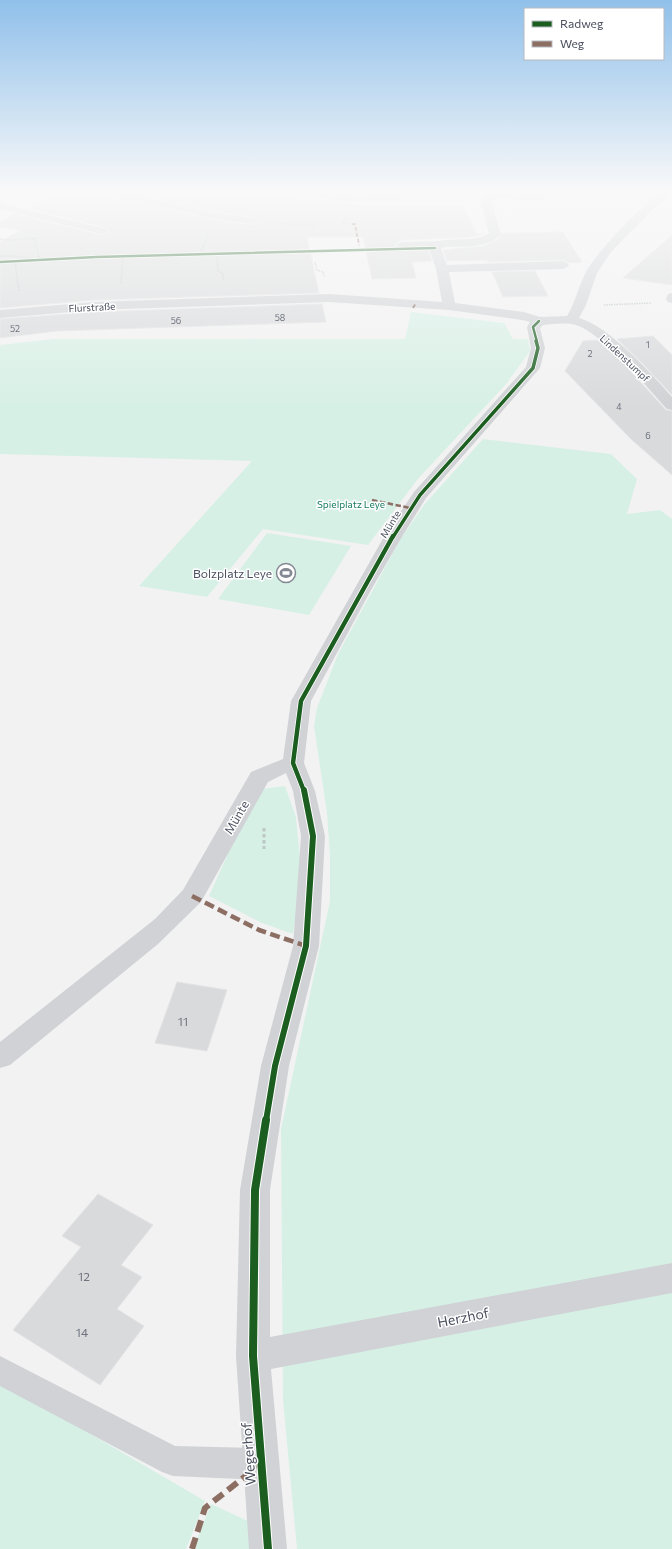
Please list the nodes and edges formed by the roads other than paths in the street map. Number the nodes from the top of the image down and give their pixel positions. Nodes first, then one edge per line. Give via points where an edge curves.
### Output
1 (440, 263) edge
2 (598, 263) edge
3 (563, 265) dead end
4 (442, 269) junction
5 (448, 306) junction
6 (0, 314) edge
7 (571, 320) junction
8 (539, 321) junction
9 (672, 406) edge
10 (293, 763) junction
11 (0, 1057) edge
12 (672, 1278) edge
13 (253, 1356) junction
14 (0, 1370) edge
15 (261, 1464) junction
16 (268, 1549) edge

1 - 4 street
2 - 7 street via 591,274 580,306
3 - 4 street
4 - 5 street
5 - 6 street, Flurstraße via 329,298 119,305
5 - 8 street, Flurstraße via 524,316
7 - 8 street, Flurstraße
7 - 9 street, Lindenstumpf via 583,323 602,335 645,375
8 - 10 street, Münte via 533,327 538,348 533,368 420,495 362,590 301,701
10 - 11 street, Münte via 259,777 192,896 164,925
10 - 13 street, Wegerhof via 304,791 313,836 306,946 274,1066 255,1190
12 - 13 street, Herzhof
13 - 15 street, Wegerhof
14 - 15 lane via 173,1461
15 - 16 street, Wegerhof

